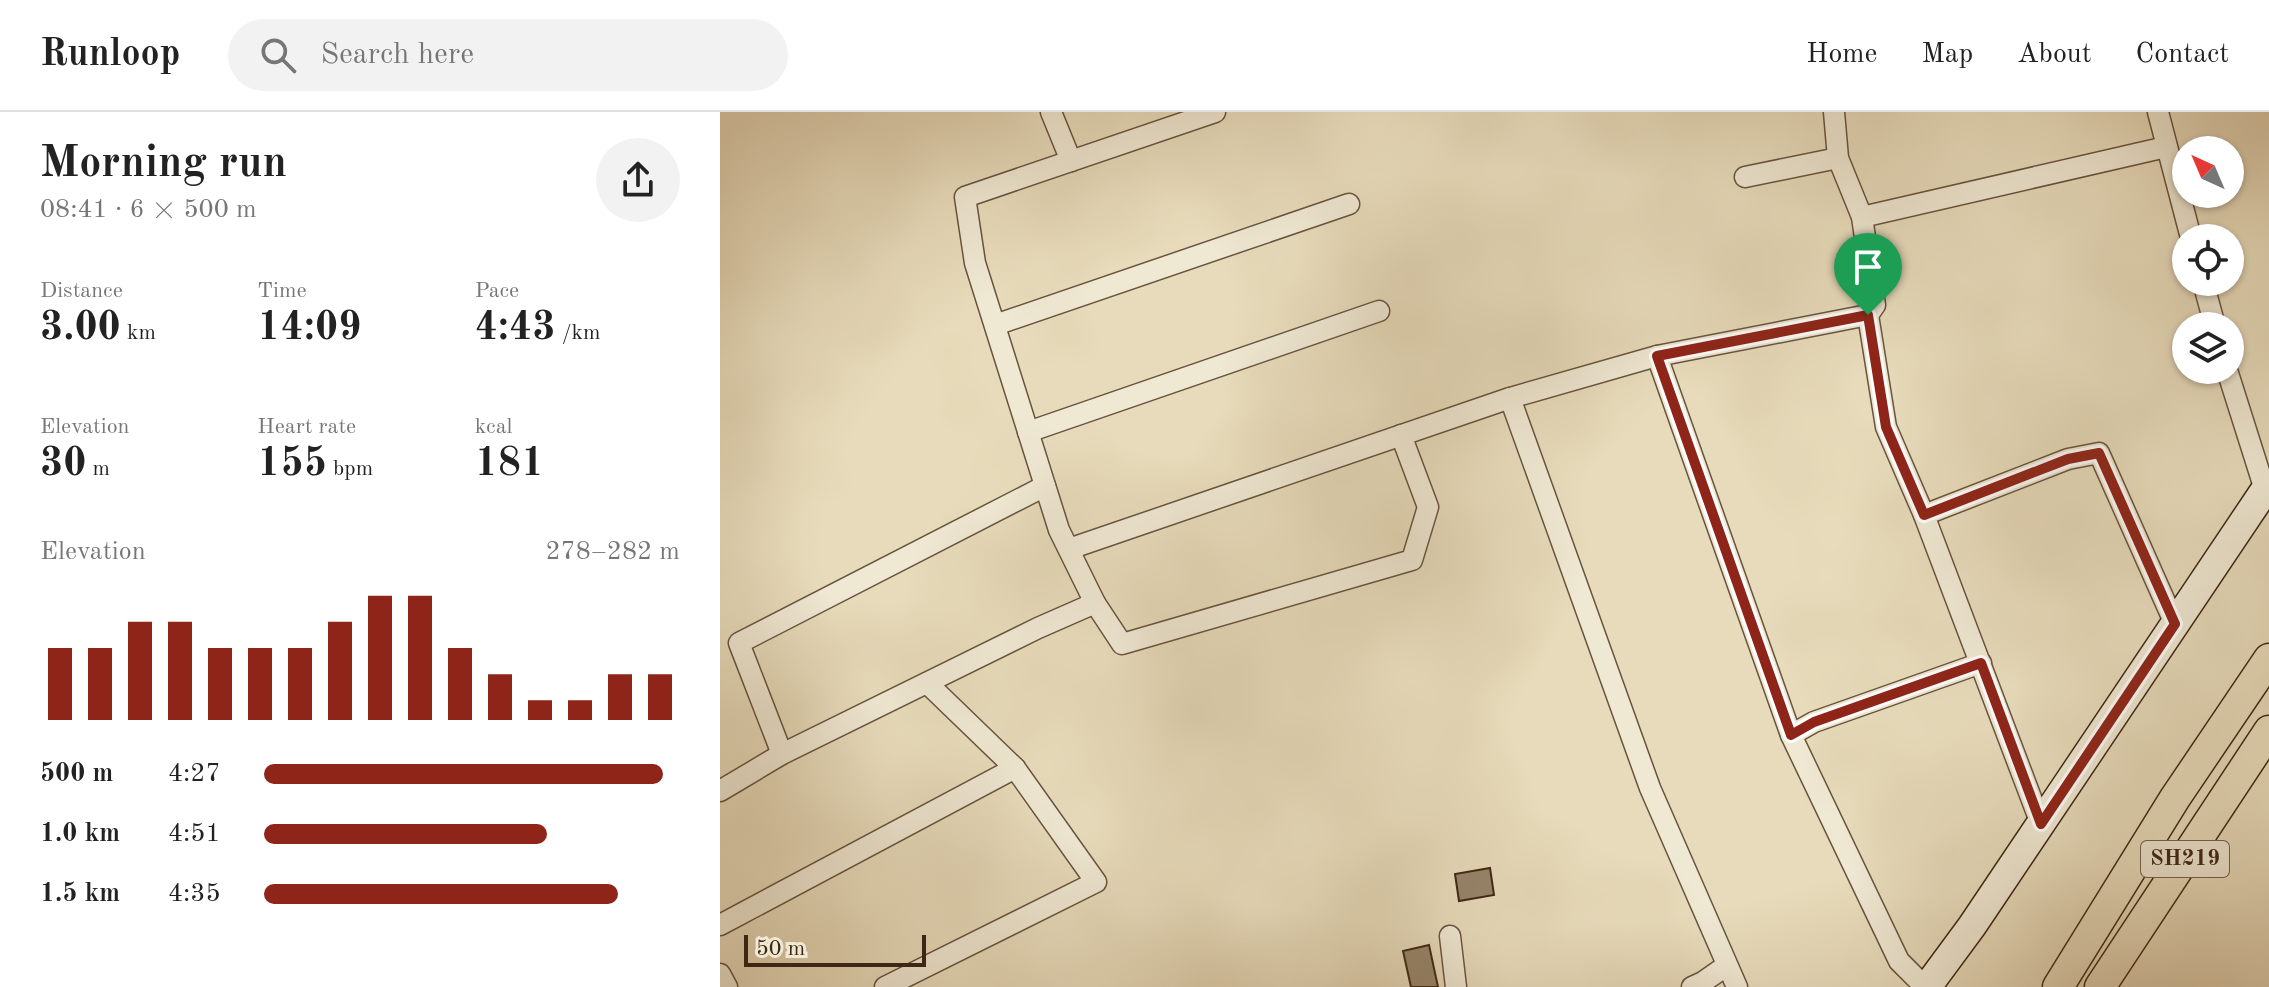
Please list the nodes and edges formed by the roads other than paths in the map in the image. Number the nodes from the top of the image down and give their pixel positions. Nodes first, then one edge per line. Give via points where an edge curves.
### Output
1 (1051, 112) edge
2 (1215, 112) edge
3 (1834, 112) edge
4 (2158, 112) edge
5 (2166, 147) junction
6 (1838, 158) junction
7 (1071, 161) junction
8 (1745, 177) dead end
9 (1349, 204) dead end
10 (1862, 217) junction
11 (2187, 224) edge
12 (1379, 311) dead end
13 (1868, 315) junction
14 (995, 325) junction
15 (1657, 356) junction
16 (2232, 384) edge
17 (1510, 398) junction
18 (1028, 432) junction
19 (1401, 435) junction
20 (1045, 486) junction
21 (2267, 487) edge
22 (1924, 515) junction
23 (1069, 549) junction
24 (1095, 603) junction
25 (2175, 624) junction
26 (2269, 659) edge
27 (1981, 663) junction
28 (927, 683) junction
29 (2269, 731) edge
30 (1791, 735) junction
31 (782, 754) junction
32 (1015, 768) junction
33 (720, 791) edge
34 (2041, 824) junction
35 (720, 925) edge
36 (1450, 936) dead end
37 (1726, 966) junction
38 (720, 974) edge
39 (727, 987) edge
40 (885, 987) edge
41 (1456, 987) edge
42 (1692, 987) edge
43 (1737, 987) edge
44 (1926, 987) edge
45 (2058, 987) edge
46 (2100, 987) edge

1 - 7 street
2 - 7 street
3 - 6 street
4 - 5 street
5 - 10 street
5 - 11 street
6 - 8 street
6 - 10 street
7 - 14 street via 965,197 975,263
9 - 14 street
10 - 13 street via 1875,305
12 - 18 street
13 - 15 street
13 - 22 street via 1886,427
14 - 18 street
15 - 17 street
15 - 30 street
16 - 21 street
17 - 19 street
17 - 37 street via 1650,788
18 - 20 street
19 - 23 street
19 - 24 street via 1428,507 1412,560 1122,644
20 - 23 street
20 - 31 street via 739,643
21 - 25 main road
22 - 25 street via 2068,459 2099,453
22 - 27 street
23 - 24 street
24 - 28 street
25 - 34 main road
26 - 45 main road
27 - 30 street via 1814,722
27 - 34 street
28 - 31 street
28 - 32 street
29 - 46 main road, SH219
30 - 44 street via 1899,961
31 - 33 street
32 - 35 street
32 - 40 street via 1096,882
34 - 44 main road
36 - 41 street
37 - 42 street
37 - 43 street
38 - 39 street

